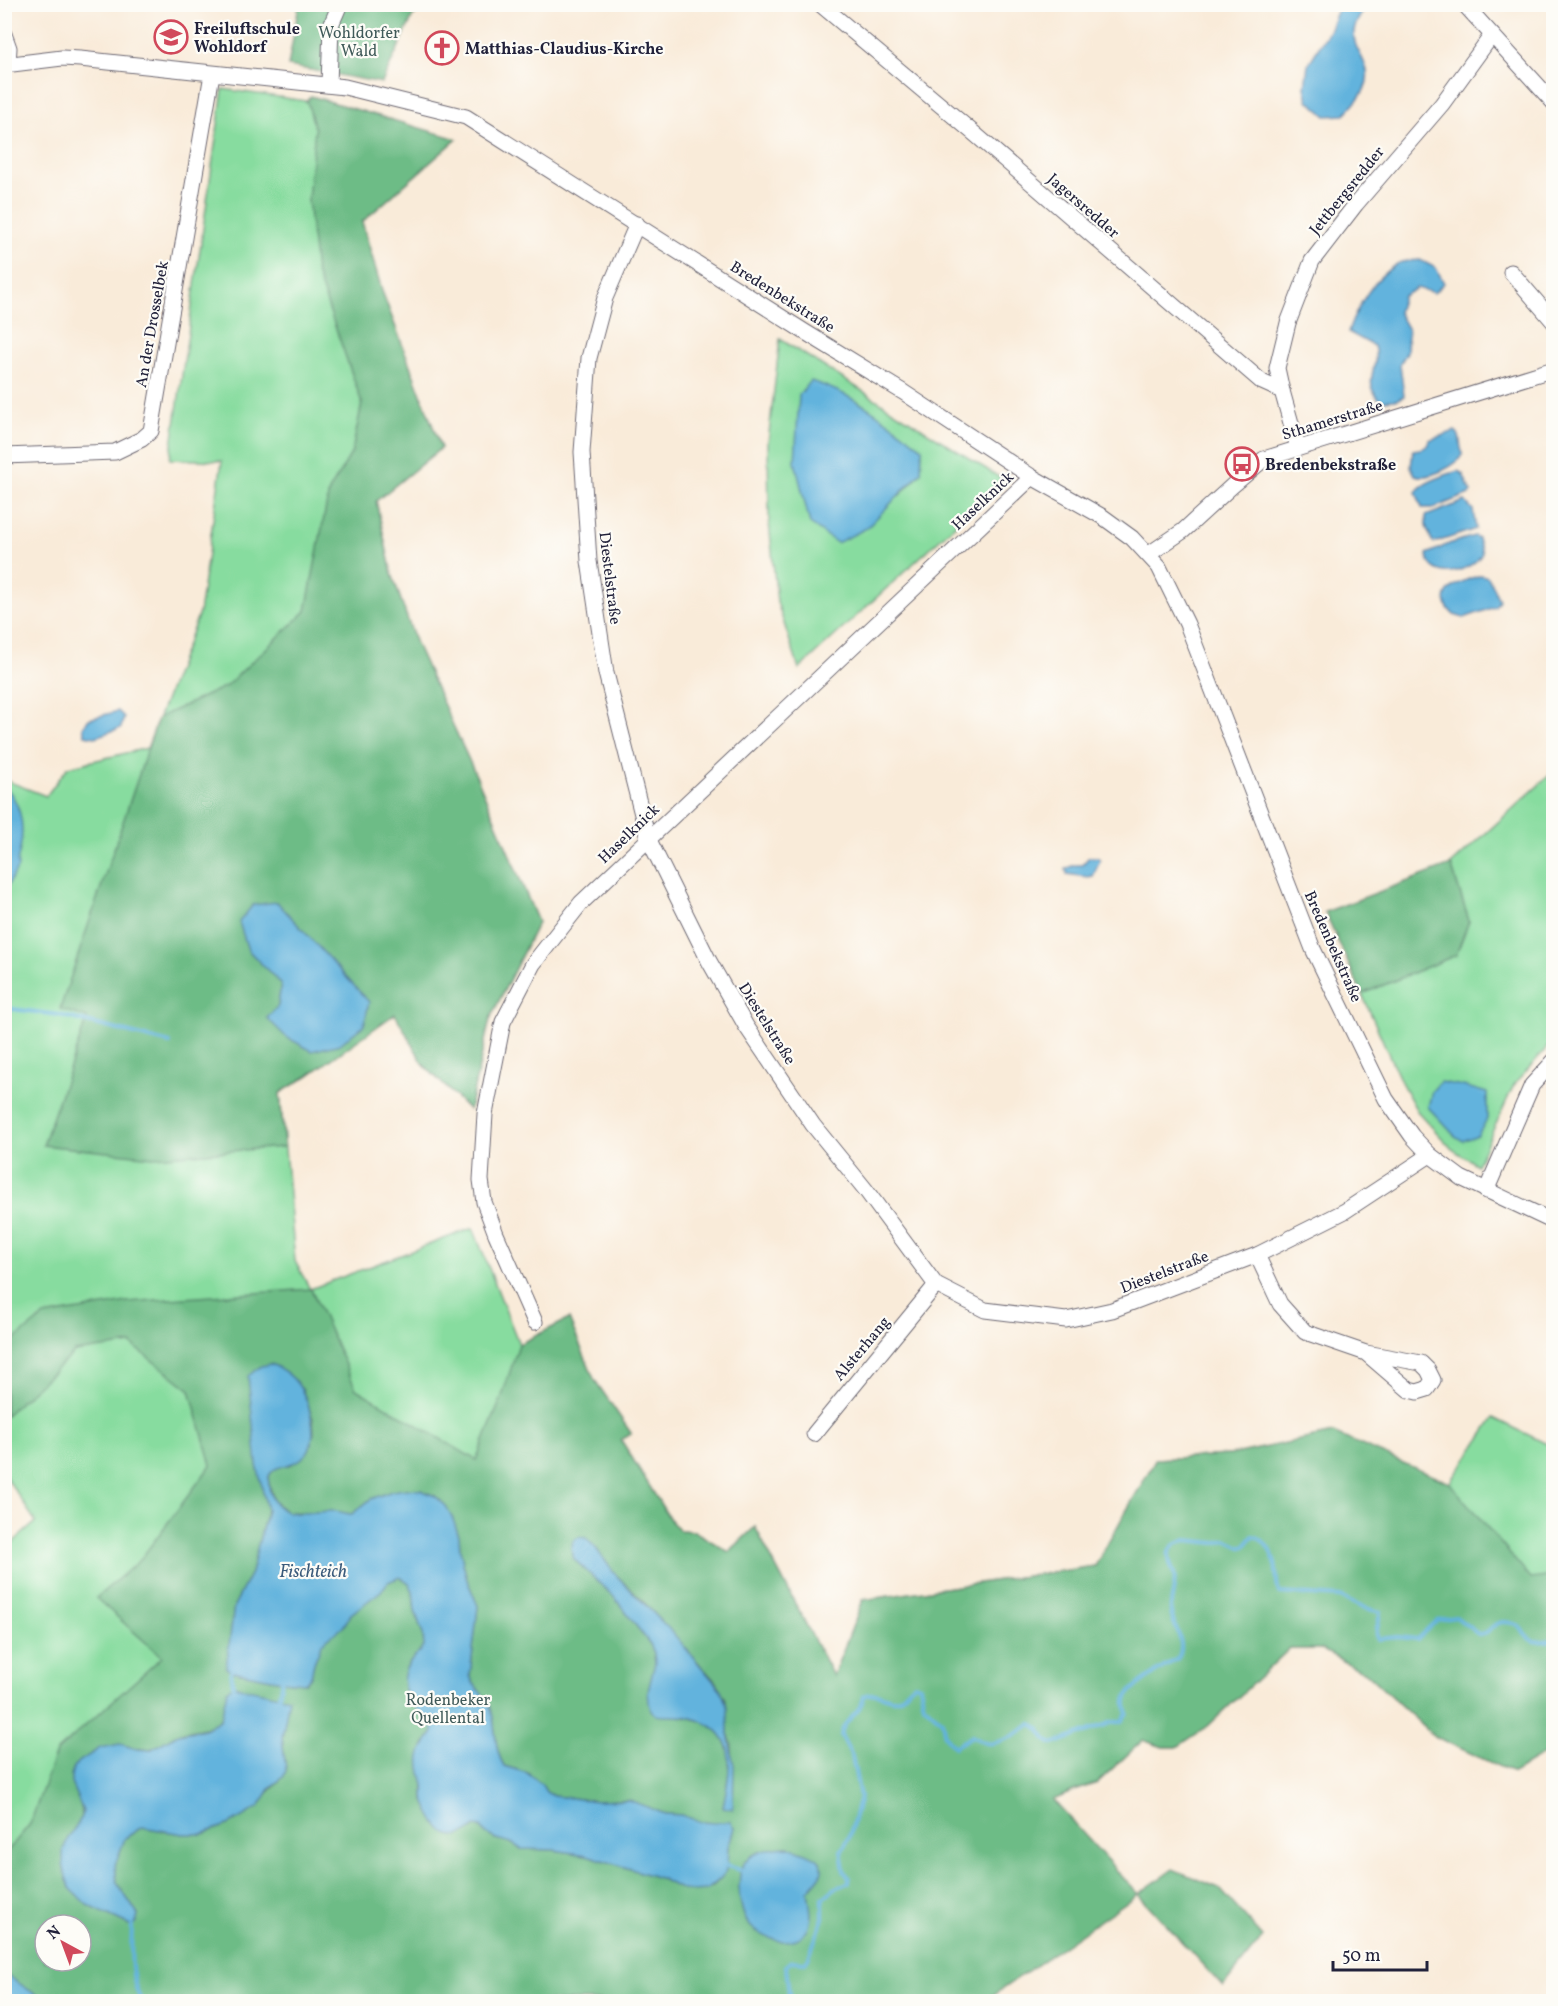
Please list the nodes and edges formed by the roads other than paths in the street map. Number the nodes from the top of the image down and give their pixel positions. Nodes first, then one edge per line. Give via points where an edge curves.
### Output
1 (340, 4) edge
2 (820, 4) edge
3 (1464, 4) edge
4 (4, 34) edge
5 (1492, 36) junction
6 (6, 64) edge
7 (212, 74) junction
8 (328, 85) junction
9 (1554, 103) edge
10 (637, 224) junction
11 (1511, 272) dead end
12 (1554, 322) edge
13 (1554, 369) edge
14 (1282, 391) junction
15 (1298, 448) junction
16 (4, 456) edge
17 (1032, 477) junction
18 (1149, 554) junction
19 (648, 838) junction
20 (1554, 1061) edge
21 (1430, 1155) junction
22 (1486, 1191) junction
23 (1554, 1222) edge
24 (1257, 1255) junction
25 (936, 1285) junction
26 (535, 1322) dead end
27 (1366, 1353) dead end
28 (814, 1434) dead end

1 - 8 street via 331,25
2 - 14 street, Jagersredder via 1262,382
3 - 5 street
4 - 6 street, Bredenbekstraße via 9,48
5 - 9 street
5 - 14 street, Jettbergsredder via 1442,105 1312,261 1288,323 1277,368
6 - 7 street, Bredenbekstraße via 80,59
7 - 8 street, Bredenbekstraße
7 - 16 street, An der Drosselbek via 151,431 115,452
8 - 10 street, Bredenbekstraße via 466,117
10 - 17 street, Bredenbekstraße
10 - 19 street, Diestelstraße via 605,298 590,358 582,452 589,561 606,673
11 - 12 street
13 - 15 street, Sthamerstraße
14 - 15 street
15 - 18 street, Sthamerstraße via 1258,463 1183,531
17 - 18 street, Bredenbekstraße via 1102,517
17 - 19 street, Haselknick
18 - 21 street, Bredenbekstraße via 1188,624 1313,949 1386,1099
19 - 25 street, Diestelstraße via 746,1026 813,1125
19 - 26 street, Haselknick via 581,903 533,964 503,1022 485,1114 481,1180 496,1234
20 - 22 street via 1532,1085
21 - 22 street, Bredenbekstraße
21 - 24 street, Diestelstraße via 1345,1210
22 - 23 street, Bredenbekstraße
24 - 25 street, Diestelstraße via 1112,1310 1066,1320 985,1310
24 - 27 street via 1281,1304 1305,1332
25 - 28 street, Alsterhang

